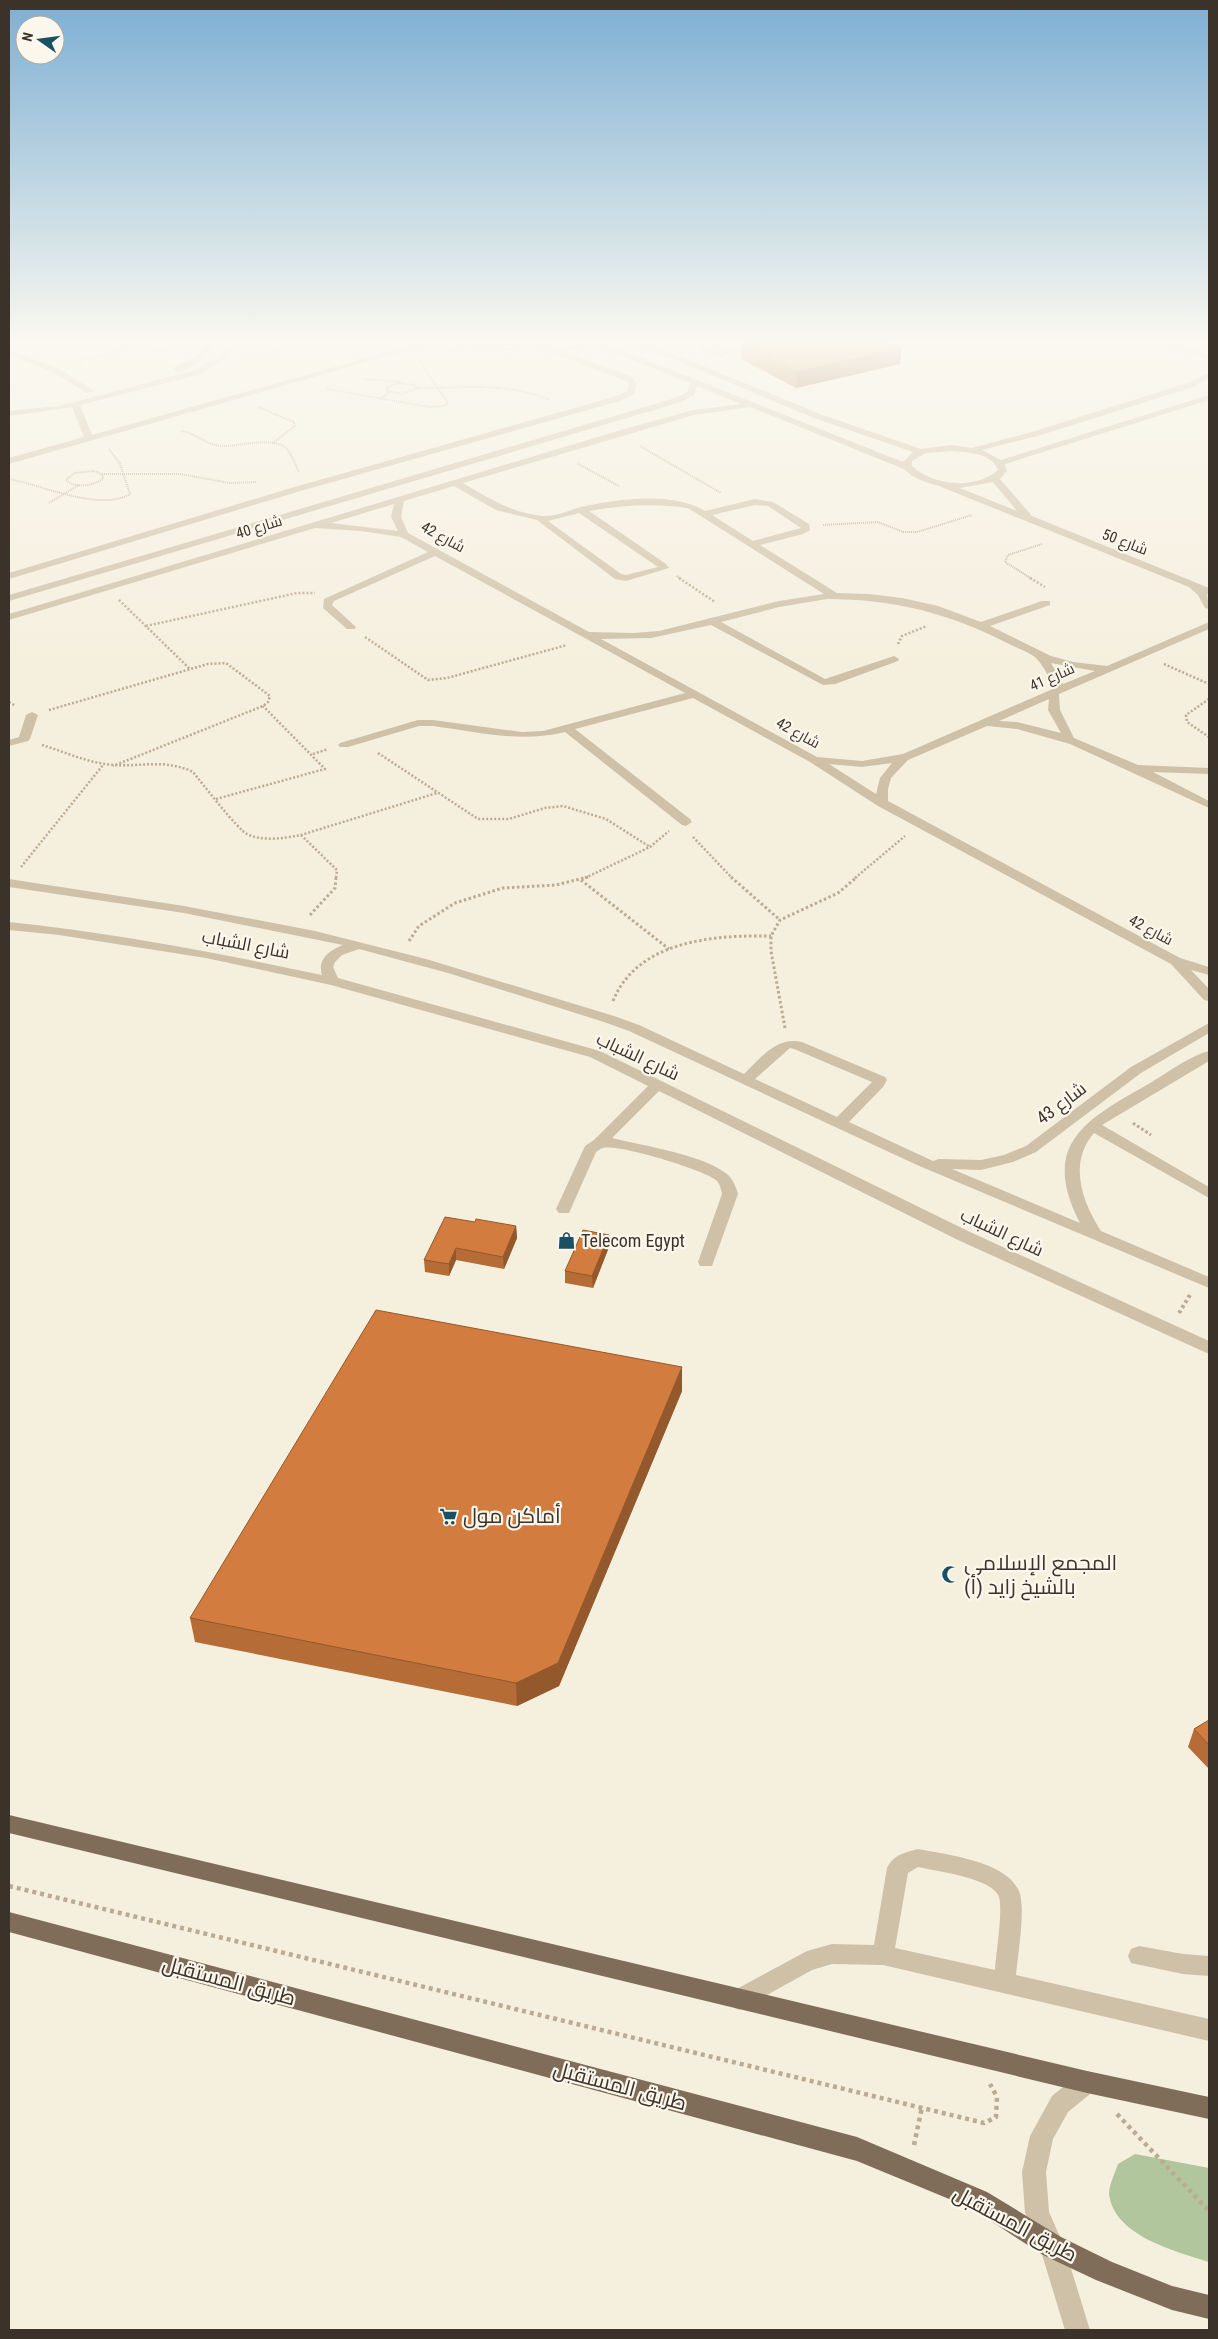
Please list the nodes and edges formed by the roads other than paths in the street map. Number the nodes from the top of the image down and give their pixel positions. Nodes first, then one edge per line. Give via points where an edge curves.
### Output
1 (47, 450) edge
2 (434, 450) edge
3 (509, 450) edge
4 (562, 450) edge
5 (865, 450) edge
6 (916, 450) edge
7 (935, 450) edge
8 (973, 450) edge
9 (1041, 450) edge
10 (921, 452) junction
11 (9, 461) edge
12 (1000, 463) junction
13 (908, 467) junction
14 (995, 479) junction
15 (456, 483) junction
16 (940, 483) junction
17 (400, 499) junction
18 (581, 510) junction
19 (703, 514) junction
20 (541, 518) junction
21 (1031, 521) junction
22 (315, 525) junction
23 (404, 535) junction
24 (751, 544) junction
25 (436, 552) junction
26 (9, 576) edge
27 (1189, 584) junction
28 (1209, 591) edge
29 (833, 596) junction
30 (9, 598) edge
31 (1046, 602) road end
32 (1209, 606) edge
33 (9, 617) edge
34 (710, 620) junction
35 (1209, 625) edge
36 (980, 626) junction
37 (351, 627) road end
38 (659, 634) junction
39 (589, 636) junction
40 (639, 655) junction
41 (1039, 655) junction
42 (894, 659) road end
43 (1109, 669) junction
44 (1058, 691) junction
45 (695, 694) junction
46 (32, 716) road end
47 (984, 723) junction
48 (567, 728) junction
49 (1069, 738) junction
50 (9, 744) edge
51 (344, 744) dead end
52 (906, 757) junction
53 (814, 760) junction
54 (1128, 766) junction
55 (1209, 771) edge
56 (882, 802) junction
57 (1209, 806) edge
58 (685, 821) road end
59 (9, 883) edge
60 (9, 926) edge
61 (359, 945) junction
62 (1175, 961) junction
63 (1209, 971) edge
64 (333, 981) junction
65 (1209, 997) edge
66 (1209, 1027) edge
67 (1209, 1055) edge
68 (745, 1080) junction
69 (657, 1085) junction
70 (839, 1124) junction
71 (1092, 1126) junction
72 (599, 1142) junction
73 (922, 1162) junction
74 (1209, 1193) edge
75 (564, 1209) dead end
76 (1096, 1236) junction
77 (706, 1262) dead end
78 (1204, 1281) edge
79 (1209, 1348) edge
80 (9, 1824) edge
81 (9, 1922) edge
82 (883, 1955) junction
83 (1139, 1956) dead end
84 (1209, 1966) edge
85 (1005, 1983) junction
86 (739, 1999) junction
87 (1209, 2030) edge
88 (1087, 2082) junction
89 (1209, 2108) edge
90 (1052, 2246) junction
91 (1209, 2307) edge
92 (1077, 2330) edge

1 - 11 street
2 - 26 street
3 - 30 street, شارع 40
4 - 15 street, شارع 40
5 - 13 street
6 - 10 street
7 - 10 street
8 - 12 street
9 - 12 street
10 - 13 street via 910,459
12 - 14 street via 1003,471
13 - 16 street via 915,475
14 - 16 street via 970,484
14 - 21 street
15 - 17 street, شارع 40
15 - 20 street via 499,508
16 - 21 street, شارع 50
17 - 22 street, شارع 40
17 - 23 street, شارع 42 via 396,517
18 - 19 street via 626,501 691,506
18 - 20 street
18 - 20 street via 664,568 626,578 618,576 542,522
19 - 24 street
19 - 24 street via 764,502 806,526 800,532
21 - 27 street, شارع 50
22 - 23 street, شارع 42
22 - 33 street, شارع 40
23 - 25 street, شارع 42
24 - 29 street
25 - 37 street via 333,596 326,602
25 - 39 street, شارع 42
27 - 28 street, شارع 50
27 - 32 street via 1202,593
29 - 34 street via 815,596
29 - 36 street via 906,602 955,615
31 - 36 street
34 - 38 street
34 - 42 street via 823,682
35 - 43 street, شارع 41
36 - 41 street
38 - 39 street
38 - 40 street
39 - 40 street, شارع 42
40 - 45 street, شارع 42
41 - 43 street via 1072,665
41 - 44 street via 1050,668
43 - 44 street, شارع 41
44 - 47 street, شارع 41
44 - 49 street via 1054,710
45 - 48 street
45 - 53 street, شارع 42
46 - 50 street via 24,739
47 - 49 street via 1027,727
47 - 52 street, شارع 41
48 - 51 street via 543,734 508,733 418,723
48 - 58 street
49 - 54 street
52 - 53 street, شارع 41 via 862,764
52 - 56 street, شارع 41 via 882,782
53 - 56 street, شارع 42
54 - 55 street
54 - 57 street
56 - 62 street, شارع 42
59 - 61 street, شارع الشباب via 179,908
60 - 64 street, شارع الشباب via 206,954
61 - 64 street via 341,950 329,959 327,974
61 - 68 street, شارع الشباب via 609,1018
62 - 63 street, شارع 42
62 - 65 street, شارع 42
64 - 69 street, شارع الشباب via 595,1054
66 - 73 street, شارع 43 via 1136,1070 1031,1149 1008,1159 981,1165 951,1166
67 - 71 street
68 - 70 street, شارع الشباب
68 - 70 street via 788,1044 798,1045 880,1080
69 - 72 street
69 - 79 street, شارع الشباب via 955,1232
70 - 73 street, شارع الشباب
71 - 74 street
71 - 76 street via 1082,1136 1074,1154 1072,1174 1074,1194 1082,1215
72 - 75 street via 590,1149
72 - 77 street via 704,1168 723,1179 730,1194
73 - 76 street, شارع الشباب
76 - 78 street, شارع الشباب
80 - 86 main road
81 - 90 main road, طريق المستقبل via 857,2149 979,2200
82 - 85 street
82 - 85 street via 898,1868 918,1858 989,1875 1001,1882 1009,1895
82 - 86 street via 832,1954 807,1961
83 - 84 street
85 - 87 street
86 - 88 main road
88 - 89 main road
88 - 90 street via 1060,2104 1042,2136 1034,2172 1037,2213
90 - 91 main road, طريق المستقبل via 1172,2298
90 - 92 street

